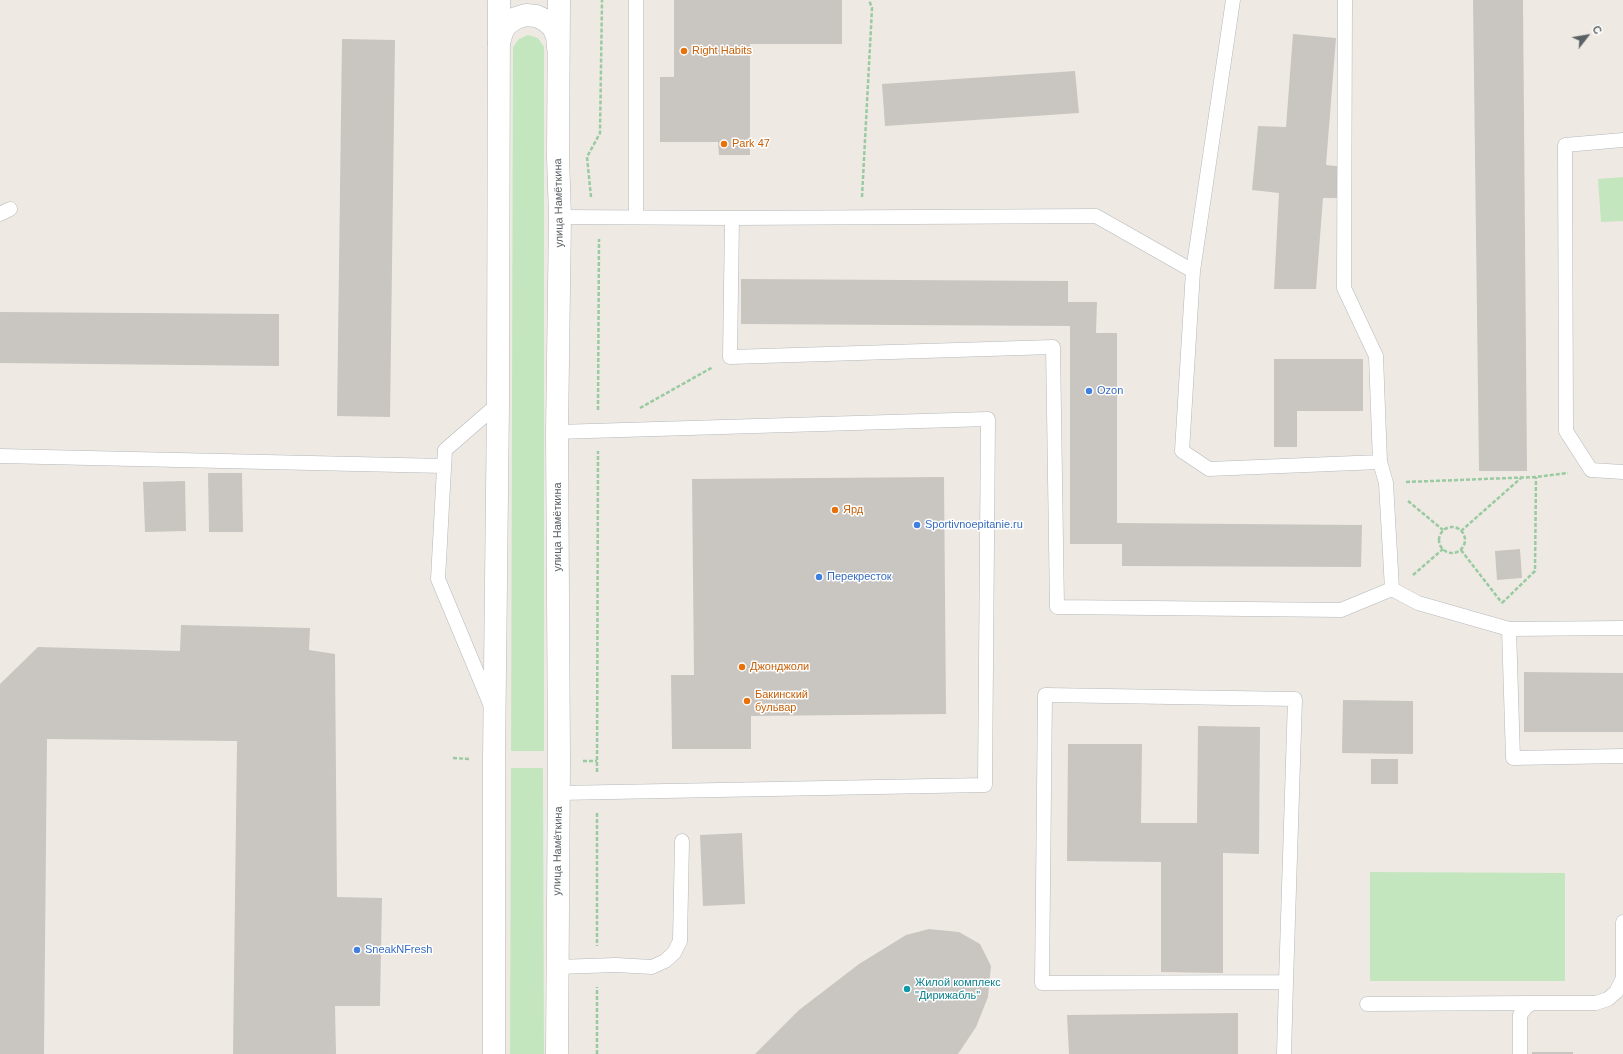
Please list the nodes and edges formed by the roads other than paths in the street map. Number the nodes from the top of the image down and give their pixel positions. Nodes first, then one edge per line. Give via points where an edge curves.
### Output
1 (499, 0) edge
2 (559, 0) edge
3 (636, 0) edge
4 (1233, 0) edge
5 (1345, 0) edge
6 (499, 43) junction
7 (558, 46) junction
8 (1623, 140) edge
9 (560, 217) junction
10 (636, 217) junction
11 (732, 218) junction
12 (1193, 271) junction
13 (498, 404) junction
14 (557, 432) junction
15 (0, 456) edge
16 (1380, 462) junction
17 (444, 466) junction
18 (1623, 472) edge
19 (1392, 589) junction
20 (1509, 628) junction
21 (1623, 628) edge
22 (495, 714) junction
23 (1623, 756) edge
24 (559, 793) junction
25 (682, 841) dead end
26 (1623, 922) edge
27 (557, 967) junction
28 (1286, 982) junction
29 (1533, 1003) junction
30 (1367, 1004) dead end
31 (494, 1054) edge
32 (557, 1054) edge
33 (1284, 1054) edge
34 (1520, 1054) edge

1 - 6 street
2 - 7 street, улица Намёткина
3 - 10 lane
4 - 12 lane
5 - 16 lane via 1344,288 1376,356
6 - 7 street via 507,24 526,15 545,20 557,36
6 - 13 street
7 - 9 street, улица Намёткина
8 - 18 lane via 1565,145 1566,431 1591,470
9 - 10 lane
9 - 14 street, улица Намёткина
10 - 11 lane
11 - 12 lane via 1096,216
11 - 19 lane via 730,357 1053,347 1057,607 1341,610
12 - 16 lane via 1182,451 1209,469
13 - 17 lane via 445,450
13 - 22 street
14 - 24 street, улица Намёткина
14 - 24 lane via 988,419 985,785
15 - 17 lane
16 - 19 lane via 1386,483
17 - 22 lane via 438,580
19 - 20 lane via 1418,602
20 - 21 lane
20 - 23 lane via 1513,758
22 - 31 street
24 - 27 street, улица Намёткина
25 - 27 lane via 680,940 674,953 665,962 652,967
26 - 29 lane via 1622,978 1616,992 1608,999 1596,1003
27 - 32 street, улица Намёткина
28 - 28 lane via 1042,983 1045,695 1295,699
28 - 33 lane
29 - 30 lane
29 - 34 lane via 1520,1015

